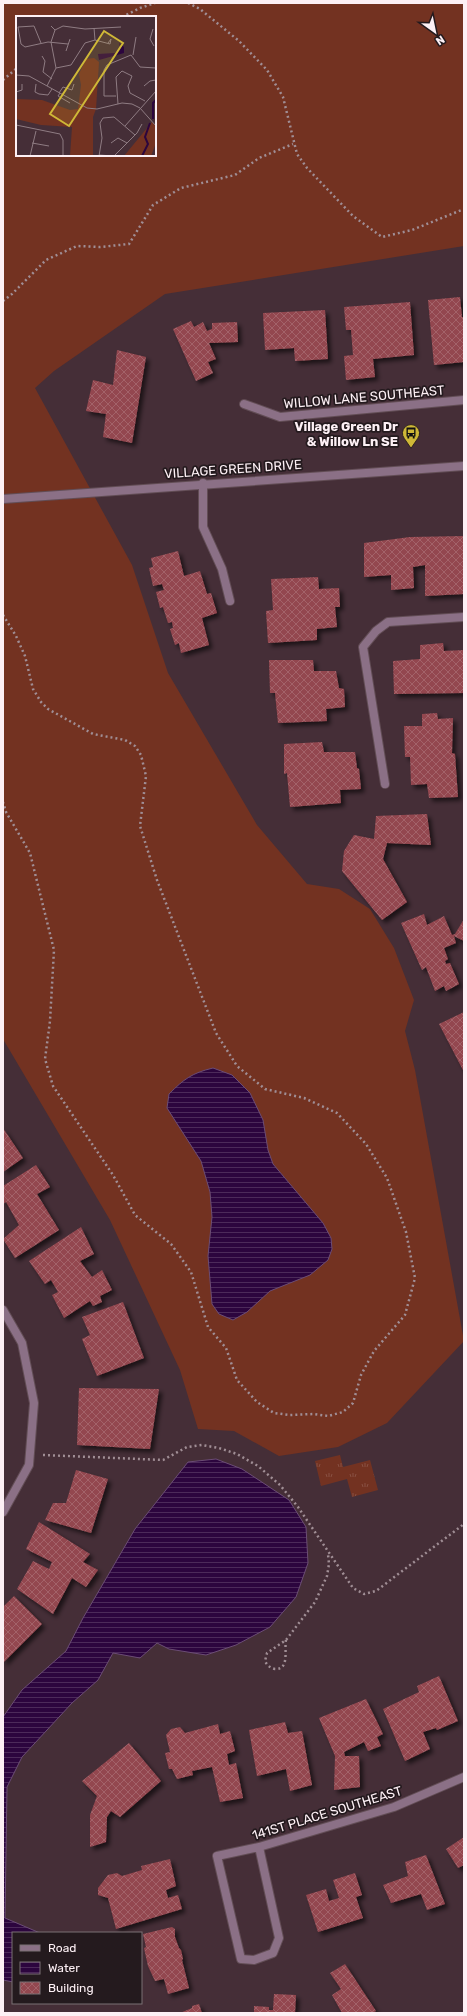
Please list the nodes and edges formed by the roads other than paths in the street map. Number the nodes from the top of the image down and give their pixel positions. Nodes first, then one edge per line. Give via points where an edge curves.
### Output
1 (464, 400) edge
2 (244, 404) dead end
3 (464, 466) edge
4 (203, 483) junction
5 (3, 499) edge
6 (230, 601) dead end
7 (464, 617) edge
8 (385, 784) dead end
9 (3, 1310) edge
10 (3, 1512) edge
11 (464, 1777) edge
12 (259, 1847) junction

1 - 2 street, WILLOW LANE SOUTHEAST via 280,417
3 - 4 street, VILLAGE GREEN DRIVE
4 - 5 street, VILLAGE GREEN DRIVE
4 - 6 street via 203,527 222,569
7 - 8 street via 388,622 376,631 363,647
9 - 10 street via 22,1343 34,1403 29,1465
11 - 12 street, 141ST PLACE SOUTHEAST via 394,1807
12 - 12 street, 141ST PLACE SOUTHEAST via 217,1856 241,1959 254,1960 273,1953 279,1938

